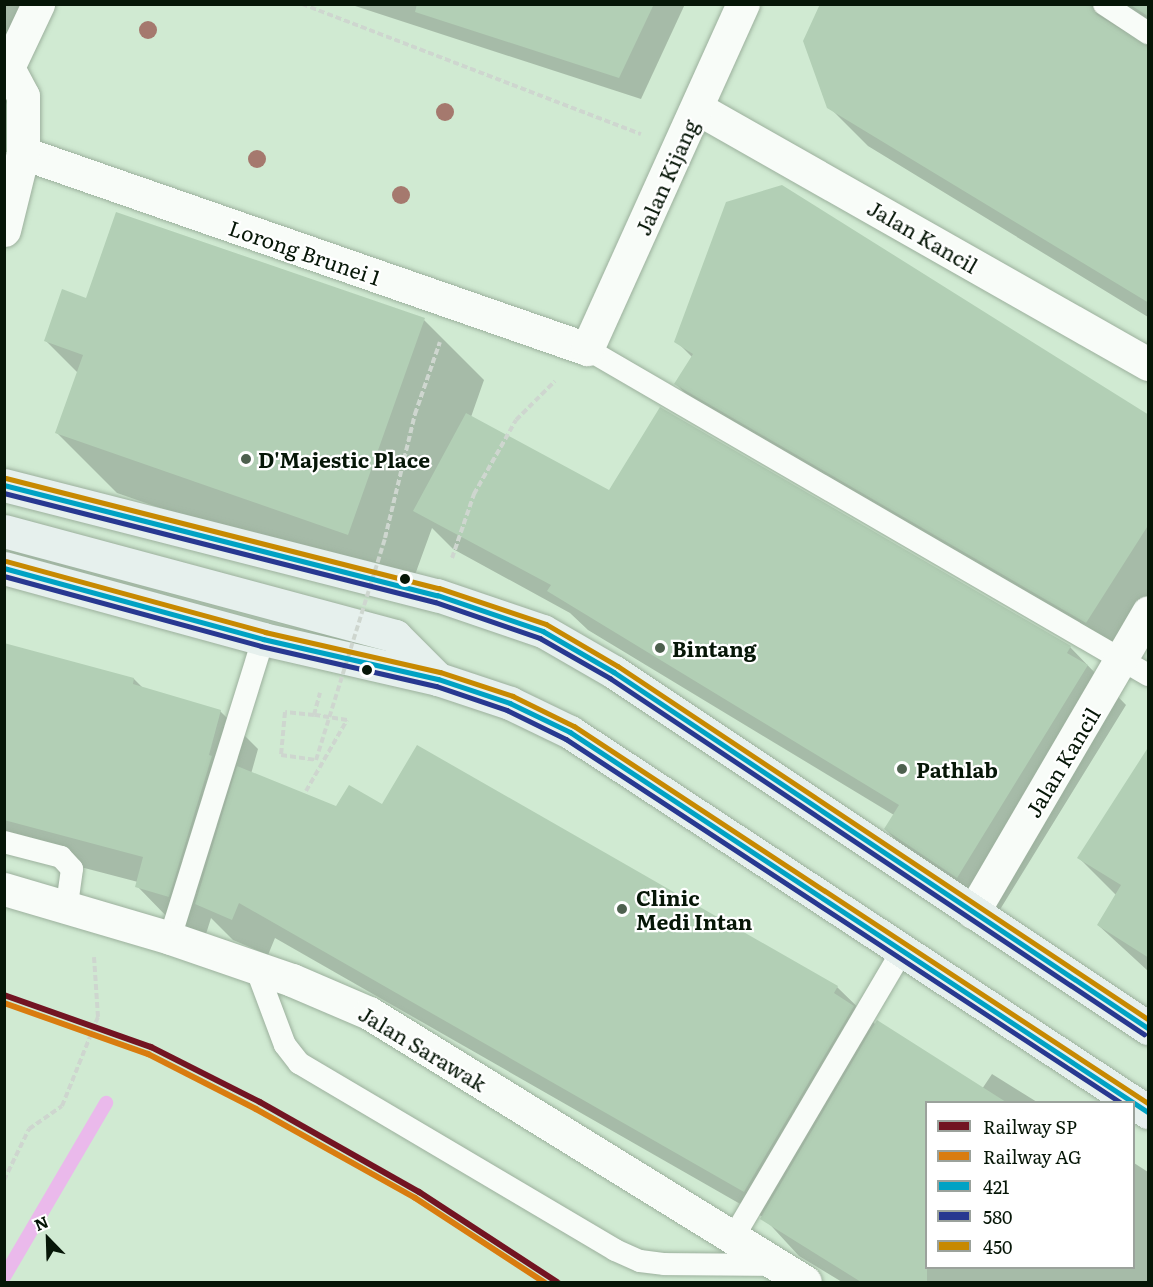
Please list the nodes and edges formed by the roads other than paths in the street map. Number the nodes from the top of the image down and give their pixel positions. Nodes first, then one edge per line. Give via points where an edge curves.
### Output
1 (38, 4) edge
2 (743, 4) edge
3 (1104, 4) edge
4 (1149, 33) edge
5 (7, 73) edge
6 (697, 108) junction
7 (23, 153) junction
8 (4, 230) edge
9 (587, 349) junction
10 (1149, 364) edge
11 (4, 486) edge
12 (4, 531) edge
13 (4, 568) edge
14 (1149, 612) edge
15 (263, 639) junction
16 (1136, 667) edge
17 (438, 679) junction
18 (4, 842) edge
19 (4, 889) edge
20 (67, 906) junction
21 (973, 912) junction
22 (170, 938) junction
23 (902, 951) junction
24 (256, 968) junction
25 (1149, 1028) edge
26 (1132, 1101) edge
27 (1135, 1103) edge
28 (1149, 1112) edge
29 (733, 1238) junction
30 (776, 1265) junction
31 (806, 1282) edge

1 - 5 street
2 - 6 street, Jalan Kijang
3 - 4 lane
5 - 7 street via 23,96
6 - 9 street, Jalan Kijang
6 - 10 street, Jalan Kancil
7 - 8 street
7 - 9 street, Lorong Brunei 1
9 - 16 lane
11 - 21 main road via 437,595 543,631 614,672
12 - 17 main road via 395,636
13 - 15 main road
14 - 16 street, Jalan Kancil
15 - 17 main road
15 - 22 lane
16 - 21 street, Jalan Kancil
17 - 23 main road via 510,703 570,732
18 - 20 lane via 62,857 72,869
19 - 20 street, Jalan Sarawak
20 - 22 street, Jalan Sarawak
21 - 25 main road
22 - 24 street, Jalan Sarawak
23 - 26 main road
23 - 29 lane
24 - 29 street, Jalan Sarawak via 369,1013
24 - 30 lane via 285,1045 299,1063 615,1250 640,1261 665,1264
27 - 28 main road
29 - 30 street, Jalan Sarawak
30 - 31 street, Jalan Sarawak

